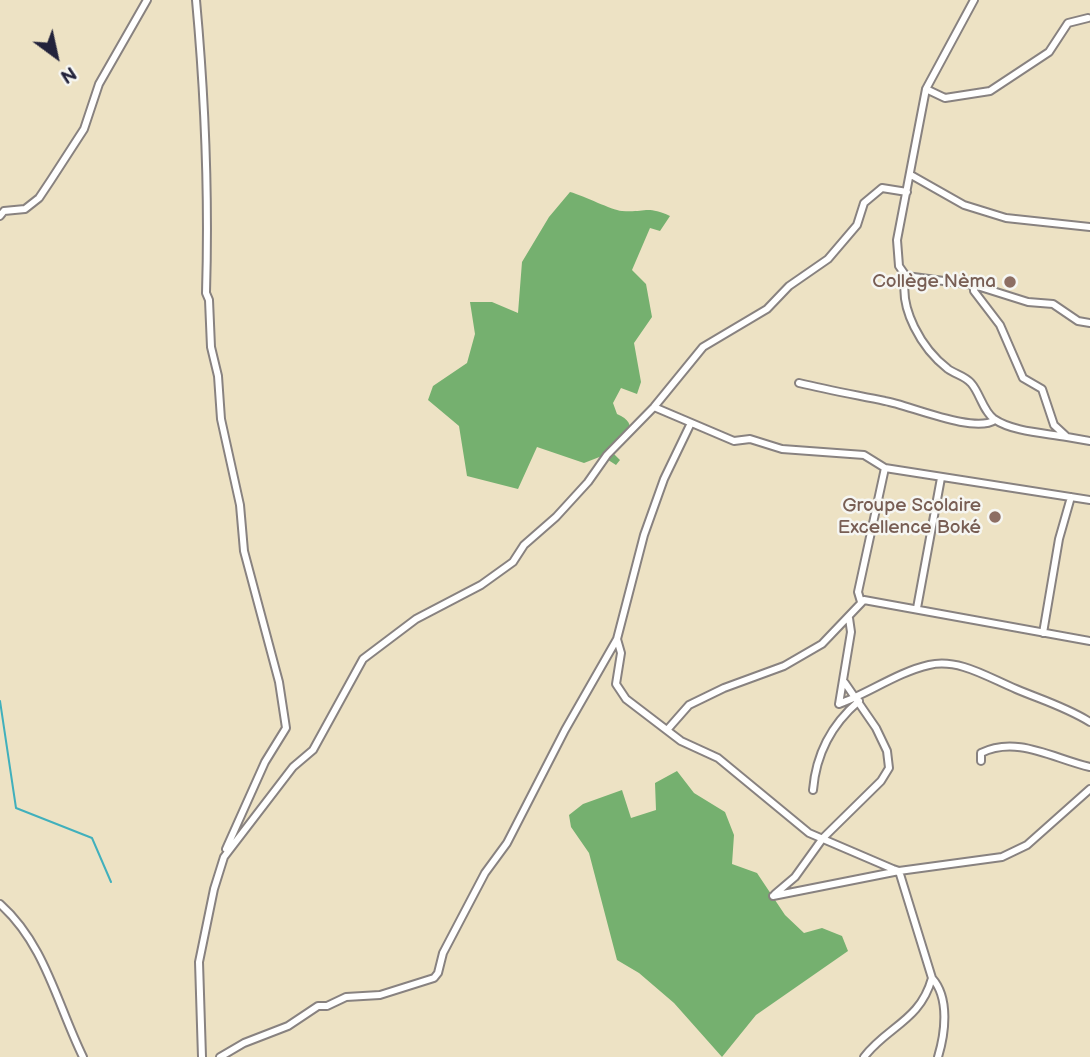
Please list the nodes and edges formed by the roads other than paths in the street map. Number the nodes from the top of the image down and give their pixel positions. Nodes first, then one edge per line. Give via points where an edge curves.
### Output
1 (146, 0) edge
2 (196, 0) edge
3 (974, 0) edge
4 (1088, 18) dead end
5 (926, 89) junction
6 (911, 175) junction
7 (907, 192) junction
8 (0, 216) edge
9 (1090, 227) edge
10 (906, 276) junction
11 (974, 285) junction
12 (1090, 323) edge
13 (799, 383) dead end
14 (654, 407) junction
15 (995, 420) junction
16 (690, 425) junction
17 (1067, 437) junction
18 (1090, 440) edge
19 (885, 468) junction
20 (941, 478) junction
21 (1071, 497) junction
22 (1090, 500) edge
23 (861, 601) junction
24 (917, 608) junction
25 (849, 618) junction
26 (1043, 633) junction
27 (617, 639) junction
28 (1090, 641) edge
29 (845, 683) junction
30 (858, 700) junction
31 (1090, 722) edge
32 (667, 730) junction
33 (981, 761) dead end
34 (1090, 767) edge
35 (1090, 789) edge
36 (814, 790) dead end
37 (823, 838) junction
38 (224, 857) junction
39 (899, 871) junction
40 (0, 904) edge
41 (932, 978) junction
42 (83, 1057) edge
43 (202, 1057) edge
44 (220, 1057) edge
45 (864, 1057) edge
46 (938, 1057) edge

1 - 8 street via 99,84 84,129 39,198 24,209 4,211
2 - 38 street via 211,347 244,551 279,682 286,728 265,762
3 - 5 street
4 - 5 street via 1071,21 1049,52 990,91 946,98
5 - 6 street
6 - 7 street
6 - 9 street via 964,205 1006,218
7 - 10 street via 896,249
7 - 14 street via 882,188 864,203 858,225 828,259 789,286 767,309 703,346
10 - 11 street
10 - 15 street via 902,290 905,308 920,337 947,368 971,382
11 - 12 street via 1028,302 1053,304 1078,321
11 - 17 street via 1000,325 1023,378 1042,389 1054,425
13 - 15 street via 888,401 945,419
14 - 16 street
14 - 38 street via 513,562 370,651 313,750 293,767
15 - 17 street
16 - 19 street via 734,441 750,439 782,449 864,455
16 - 27 street via 644,535
17 - 18 street
19 - 20 street
19 - 23 street via 858,592
20 - 21 street
20 - 24 street
21 - 22 street
21 - 26 street
23 - 24 street
23 - 25 street
24 - 26 street
25 - 29 street
25 - 32 street via 822,644 784,666 690,705
26 - 28 street
27 - 32 street via 621,653 616,684 626,699
27 - 44 street via 507,844 485,873 434,978 380,995 346,997 318,1006 288,1026
29 - 30 street
29 - 30 street via 839,704
30 - 31 street via 914,671 945,663 999,680
30 - 36 street via 832,731 814,777
30 - 37 street via 887,751 889,768 881,782
32 - 37 street via 718,758 809,833
33 - 34 street via 981,753 1006,744
35 - 39 street via 1027,845 1002,857
37 - 39 street
37 - 39 street via 795,877 773,896
38 - 43 street via 199,962
39 - 41 street
40 - 42 street via 21,923 44,965
41 - 45 street via 917,1011
41 - 46 street via 942,1000 946,1033

